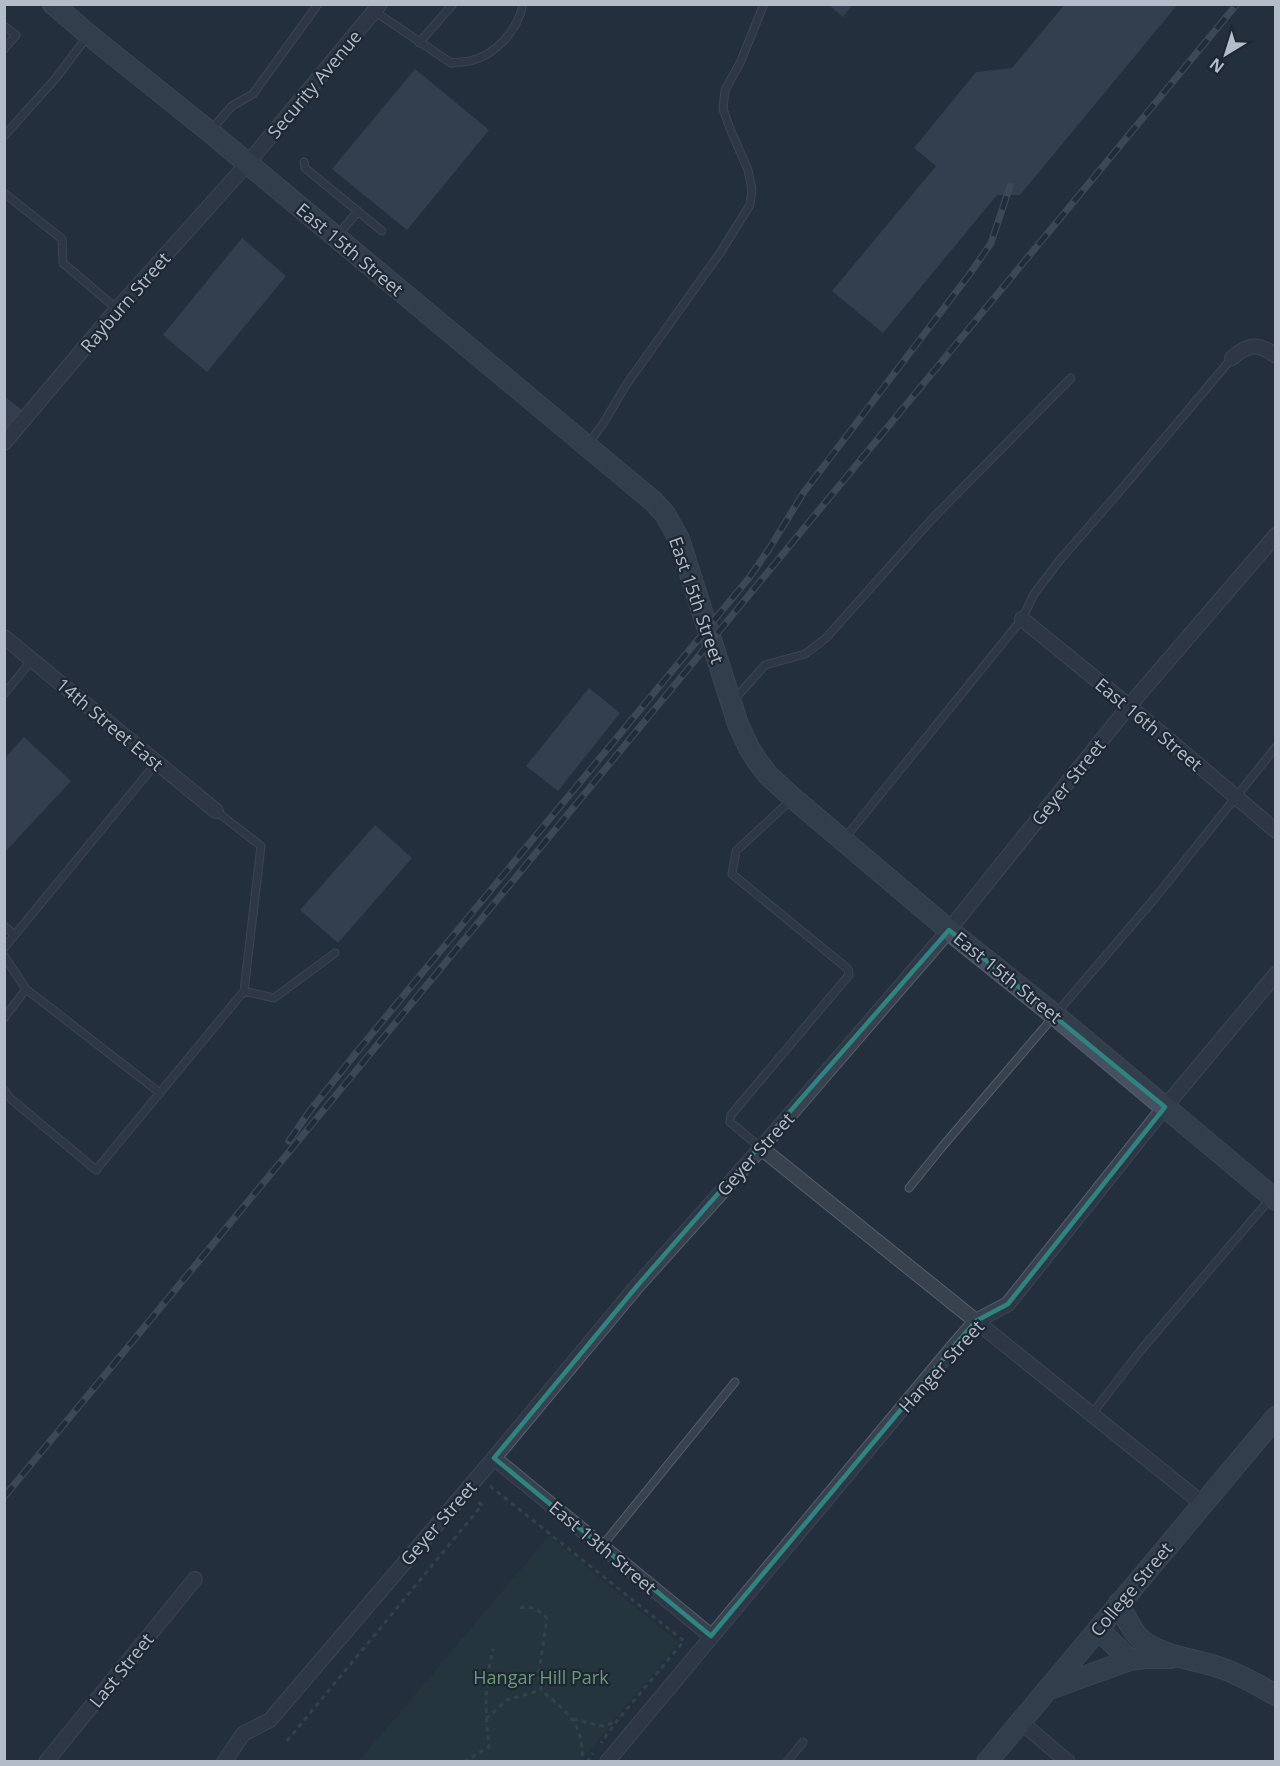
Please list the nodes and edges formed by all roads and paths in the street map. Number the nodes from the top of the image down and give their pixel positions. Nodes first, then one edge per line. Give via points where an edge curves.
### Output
1 (53, 4) edge
2 (318, 4) edge
3 (453, 4) edge
4 (523, 4) edge
5 (764, 4) edge
6 (374, 7) edge
7 (4, 26) edge
8 (89, 35) junction
9 (419, 43) junction
10 (4, 49) edge
11 (210, 132) junction
12 (4, 136) edge
13 (304, 162) dead end
14 (248, 163) junction
15 (4, 193) edge
16 (358, 212) junction
17 (382, 231) dead end
18 (336, 237) junction
19 (117, 309) junction
20 (1275, 356) edge
21 (1232, 358) joint
22 (1071, 378) dead end
23 (4, 443) edge
24 (586, 446) junction
25 (1275, 535) edge
26 (1022, 619) junction
27 (4, 637) edge
28 (32, 660) junction
29 (4, 694) edge
30 (731, 702) junction
31 (1129, 706) junction
32 (1275, 747) edge
33 (157, 762) junction
34 (1235, 797) junction
35 (793, 798) junction
36 (216, 811) joint
37 (1275, 831) edge
38 (843, 840) junction
39 (4, 926) edge
40 (949, 930) junction
41 (15, 935) junction
42 (4, 948) edge
43 (335, 953) dead end
44 (4, 956) edge
45 (1275, 974) edge
46 (26, 989) junction
47 (244, 991) junction
48 (1055, 1015) junction
49 (4, 1018) edge
50 (4, 1090) edge
51 (160, 1093) junction
52 (1165, 1107) junction
53 (761, 1148) junction
54 (909, 1188) dead end
55 (1275, 1198) edge
56 (976, 1321) junction
57 (735, 1382) dead end
58 (1092, 1414) junction
59 (1275, 1417) edge
60 (494, 1458) junction
61 (483, 1493) dead end
62 (476, 1500) dead end
63 (1203, 1504) junction
64 (602, 1546) junction
65 (195, 1579) dead end
66 (1119, 1603) junction
67 (520, 1608) dead end
68 (1098, 1629) junction
69 (711, 1636) junction
70 (494, 1649) dead end
71 (1186, 1659) junction
72 (1130, 1660) junction
73 (541, 1690) junction
74 (1047, 1690) junction
75 (1275, 1695) edge
76 (486, 1719) junction
77 (571, 1719) junction
78 (624, 1719) dead end
79 (616, 1722) junction
80 (1021, 1722) junction
81 (286, 1741) dead end
82 (803, 1742) dead end
83 (46, 1761) edge
84 (224, 1761) edge
85 (464, 1761) edge
86 (585, 1761) edge
87 (607, 1761) edge
88 (787, 1761) edge
89 (987, 1761) edge
90 (1068, 1761) edge

1 - 8 street, East 15th Street
2 - 11 lane via 253,94 232,106
3 - 9 lane
4 - 9 lane via 510,33 492,51 471,60 451,63
5 - 24 lane via 725,90 723,110 748,170 750,205
6 - 9 lane
6 - 14 street, Security Avenue
7 - 10 lane via 16,35
8 - 11 street, East 15th Street
8 - 12 lane
11 - 14 street, East 15th Street
13 - 16 lane via 305,168
14 - 18 street, East 15th Street
14 - 19 street, Rayburn Street
15 - 19 lane via 62,239 63,262
16 - 17 lane
16 - 18 lane
18 - 24 street, East 15th Street
19 - 23 street, Rayburn Street
20 - 21 street via 1259,346 1250,346
21 - 26 lane via 1059,561 1034,594
22 - 30 lane via 932,519 826,638 805,654 765,665
24 - 30 street, East 15th Street via 665,514 686,557
25 - 31 street, Geyer Street
26 - 31 street, East 16th Street
26 - 38 lane
27 - 28 street, 14th Street East
28 - 29 lane
28 - 33 street, 14th Street East
30 - 35 street, East 15th Street via 753,755
31 - 34 street, East 16th Street
31 - 40 street, Geyer Street
32 - 34 lane
33 - 36 street, 14th Street East
33 - 41 lane
34 - 37 street, East 16th Street
34 - 48 lane
35 - 38 street, East 15th Street
35 - 53 lane via 736,851 732,874 849,969 849,975 732,1114 730,1122
36 - 47 lane via 261,846
38 - 40 street, East 15th Street
39 - 41 lane
40 - 48 street, East 15th Street
40 - 53 street, Geyer Street
41 - 42 lane
43 - 47 lane via 274,998
44 - 46 lane
45 - 52 street, Hanger Street
46 - 49 lane
46 - 51 lane
47 - 51 lane
48 - 52 street, East 15th Street
48 - 54 lane
50 - 51 lane via 96,1170
52 - 55 street, East 15th Street
52 - 56 street, Hanger Street via 1008,1304
53 - 56 street
53 - 60 street, Geyer Street via 637,1286
55 - 58 lane via 1268,1200
56 - 58 street
56 - 69 street, Hanger Street
57 - 64 lane
58 - 63 street
59 - 63 street, College Street
60 - 64 street, East 13th Street
60 - 84 street, Geyer Street via 270,1720 243,1734
61 - 79 path via 490,1486 684,1641
62 - 81 path via 483,1505
63 - 66 street, College Street
64 - 69 street, East 13th Street
65 - 83 street, Last Street
66 - 68 street, College Street
66 - 71 street via 1141,1639
67 - 73 path via 530,1606 548,1618 539,1672
68 - 72 street
68 - 74 street, College Street
69 - 87 street, Hanger Street
70 - 76 path via 487,1680
71 - 72 street
71 - 75 street via 1217,1666
72 - 74 street
73 - 76 path via 507,1700
73 - 77 path
74 - 80 street, College Street
76 - 85 path via 489,1747
77 - 79 path via 602,1726
77 - 86 path via 579,1732
78 - 79 path
79 - 86 path
80 - 89 street, College Street
80 - 90 street
82 - 88 lane

